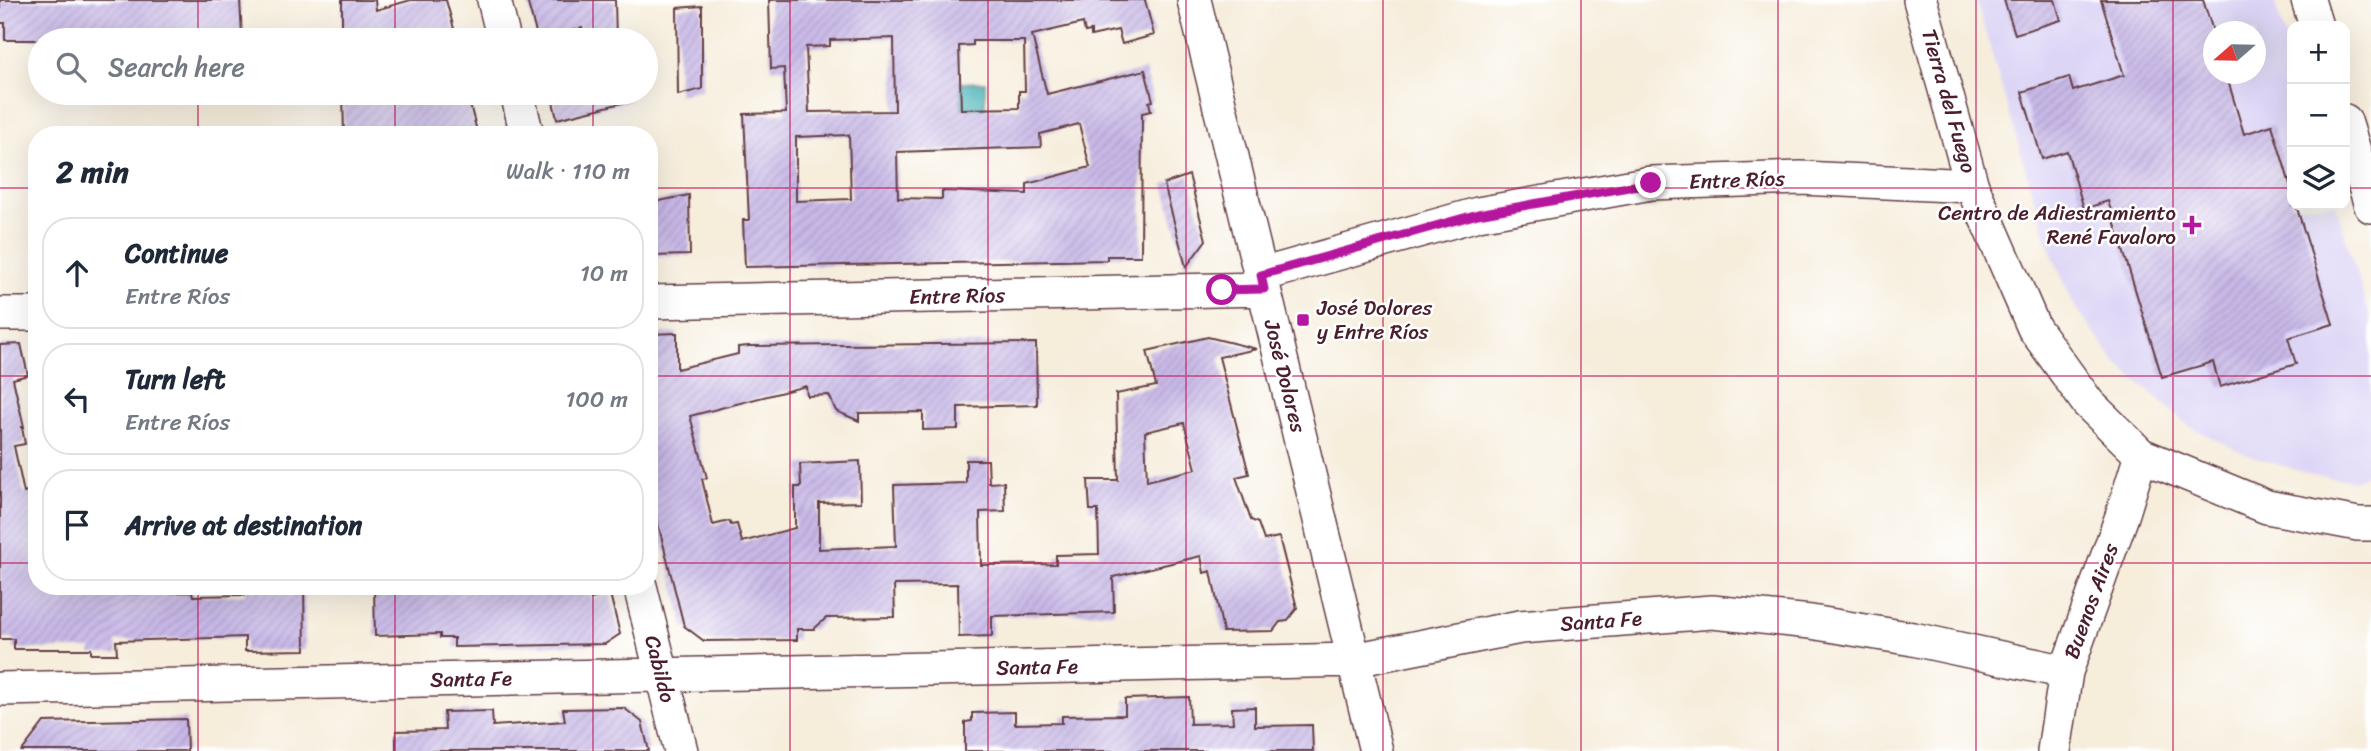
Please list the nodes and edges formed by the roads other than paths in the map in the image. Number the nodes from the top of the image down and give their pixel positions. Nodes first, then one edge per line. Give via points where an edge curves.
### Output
1 (494, 0) edge
2 (1194, 0) edge
3 (1920, 0) edge
4 (2308, 0) edge
5 (2314, 21) edge
6 (501, 28) edge
7 (520, 105) edge
8 (525, 126) edge
9 (2350, 137) edge
10 (1972, 186) junction
11 (2371, 206) edge
12 (1262, 282) junction
13 (658, 302) edge
14 (0, 314) edge
15 (28, 314) edge
16 (2141, 455) junction
17 (2371, 524) edge
18 (642, 595) edge
19 (1354, 660) junction
20 (2066, 672) junction
21 (662, 676) junction
22 (0, 689) edge
23 (681, 751) edge
24 (1376, 751) edge
25 (2054, 751) edge

1 - 6 street
2 - 12 street, José Dolores
3 - 10 street, Tierra del Fuego
4 - 5 street
7 - 8 street
9 - 11 street
10 - 12 street, Entre Ríos via 1801,178 1651,183 1478,214
10 - 16 street, Tierra del Fuego via 2034,328 2088,403
12 - 13 street, Entre Ríos
12 - 19 street, José Dolores
14 - 15 street
16 - 17 street, Tierra del Fuego via 2267,507
16 - 20 street, Buenos Aires
18 - 21 street, Cabildo
19 - 20 street, Santa Fe via 1520,627 1712,612 1837,626
19 - 21 street, Santa Fe
19 - 24 street, José Dolores
20 - 25 street, Buenos Aires
21 - 22 street, Santa Fe
21 - 23 street, Cabildo

